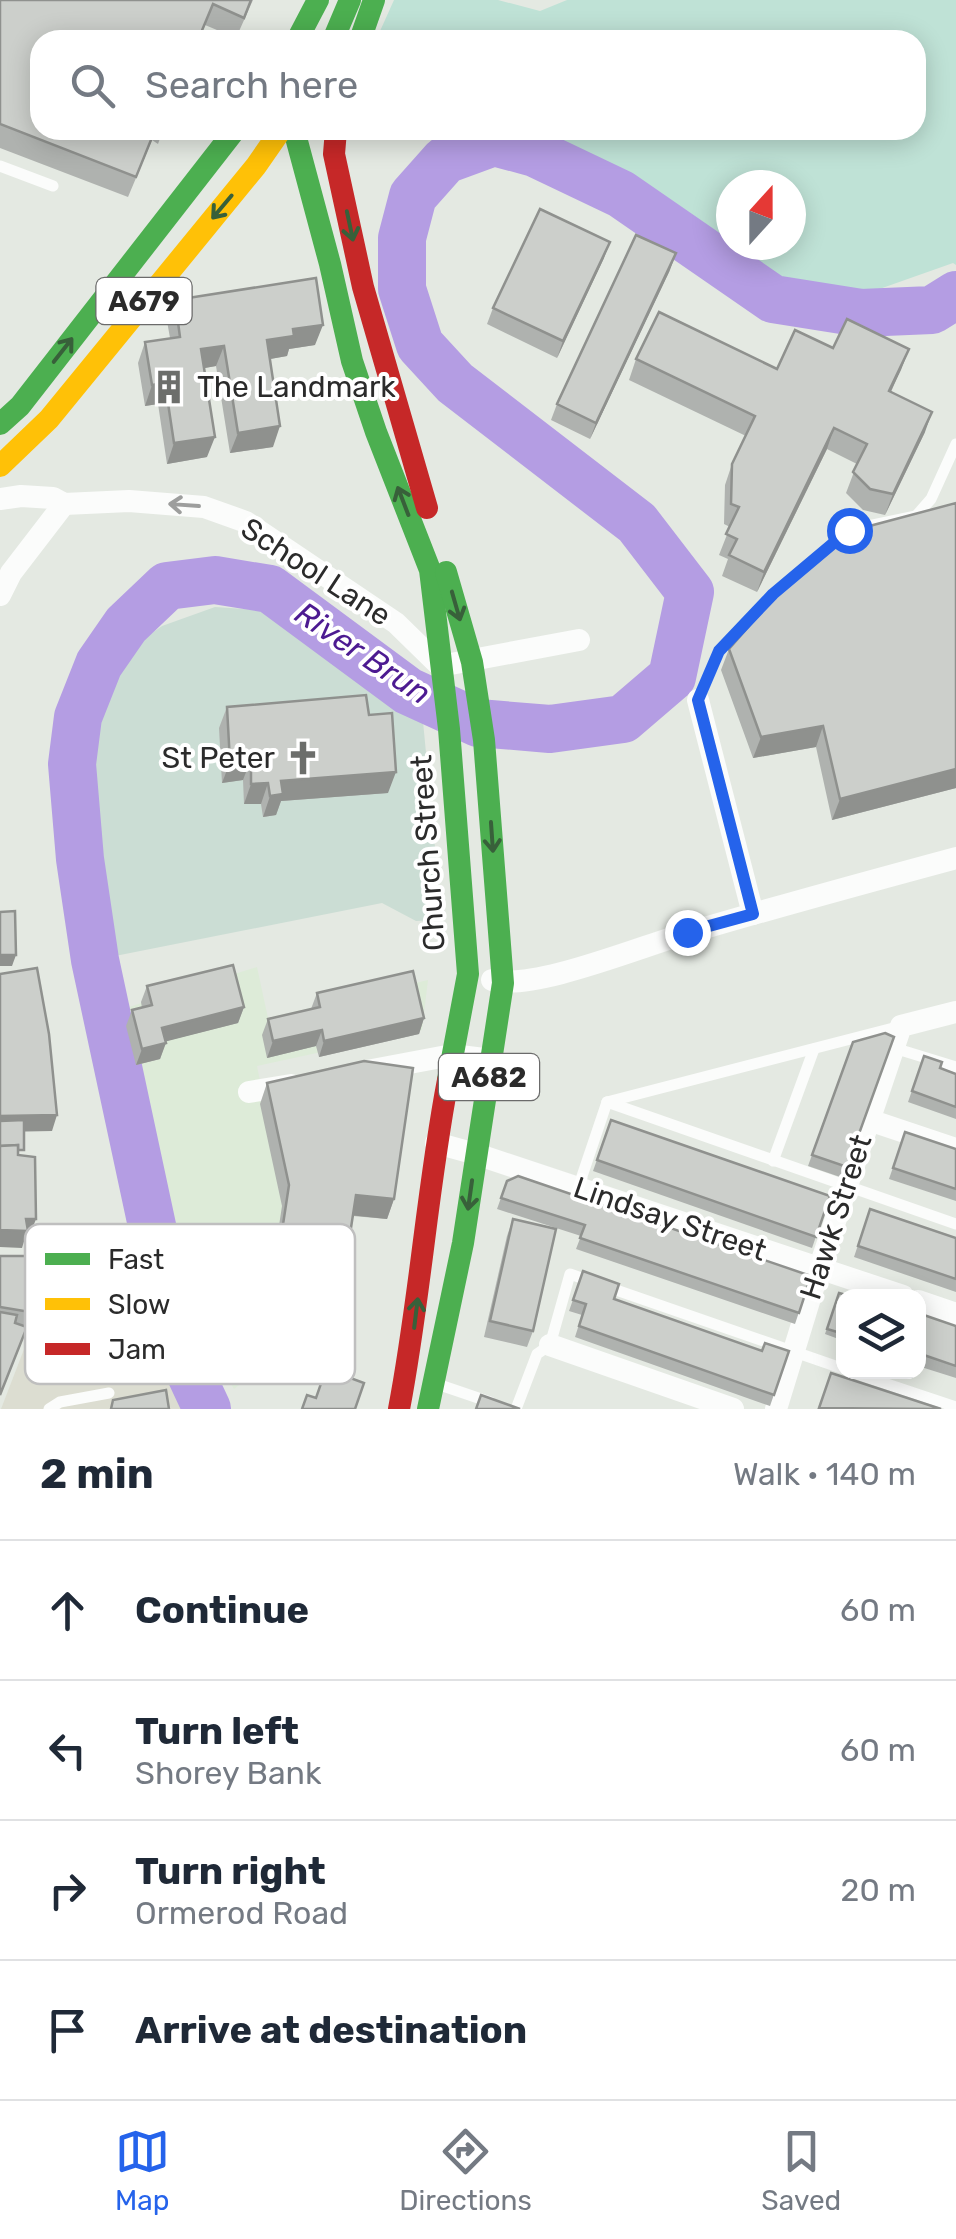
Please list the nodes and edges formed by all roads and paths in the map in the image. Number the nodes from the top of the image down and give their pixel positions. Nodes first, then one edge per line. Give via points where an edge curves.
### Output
1 (318, 0) edge
2 (350, 0) edge
3 (374, 0) edge
4 (302, 30) edge
5 (337, 30) edge
6 (364, 30) edge
7 (227, 140) edge
8 (275, 140) edge
9 (297, 140) edge
10 (335, 142) edge
11 (0, 166) edge
12 (52, 186) dead end
13 (0, 424) edge
14 (956, 444) edge
15 (0, 466) edge
16 (0, 498) edge
17 (64, 504) junction
18 (819, 555) edge
19 (804, 568) edge
20 (0, 595) edge
21 (579, 640) dead end
22 (472, 662) junction
23 (440, 666) junction
24 (698, 700) joint
25 (956, 858) edge
26 (753, 914) junction
27 (468, 974) junction
28 (503, 982) junction
29 (956, 1012) edge
30 (897, 1037) junction
31 (814, 1049) junction
32 (452, 1055) junction
33 (492, 1060) junction
34 (956, 1067) edge
35 (342, 1075) edge
36 (304, 1082) edge
37 (249, 1092) dead end
38 (607, 1102) junction
39 (868, 1120) junction
40 (436, 1144) junction
41 (956, 1149) edge
42 (476, 1154) junction
43 (773, 1161) junction
44 (578, 1188) junction
45 (846, 1188) junction
46 (956, 1224) edge
47 (819, 1269) junction
48 (882, 1289) edge
49 (926, 1305) edge
50 (956, 1314) edge
51 (550, 1345) junction
52 (792, 1352) junction
53 (836, 1366) edge
54 (873, 1379) edge
55 (434, 1383) junction
56 (109, 1392) dead end
57 (956, 1407) edge
58 (50, 1409) edge
59 (399, 1409) edge
60 (428, 1409) edge
61 (512, 1409) edge
62 (733, 1409) edge
63 (776, 1409) edge

1 - 4 main road
2 - 5 main road
3 - 6 main road
13 -> 7 main road, A679
8 -> 15 main road, A679 via 49,420
23 -> 9 main road, Church Street / A682 via 430,570 352,361
10 -> 22 main road, A682 via 364,287
11 - 12 lane
14 - 18 lane via 931,500 916,516 849,530
16 - 17 street, School Lane
17 - 20 street
23 -> 17 street, School Lane via 396,623 246,522 204,507
19 - 24 lane via 719,651
21 - 22 street
22 - 23 street
22 -> 28 main road, A682
23 - 27 main road, Church Street / A682
24 - 26 street
25 - 26 street
26 - 28 street via 549,976
27 - 28 street
27 - 32 main road, Church Street / A682
28 - 33 main road, A682
29 - 30 street
30 - 31 lane
30 - 34 lane
30 - 39 street, Hawk Street
31 - 38 lane
31 - 43 lane
32 - 33 street
32 - 35 street
32 - 40 main road, Church Street / A682
33 - 42 main road, A682
36 - 37 street
38 - 43 lane
38 - 44 lane
39 - 41 street
39 - 45 street, Hawk Street
40 - 42 street, Lindsay Street
59 -> 40 main road, Church Street / A682
42 - 44 street, Lindsay Street
42 -> 55 main road, A682
43 - 45 lane
44 - 47 street, Lindsay Street
45 - 46 lane
45 - 47 street, Hawk Street
47 - 48 street, Lindsay Street
47 - 52 street, Hawk Street
49 - 50 street
51 - 52 lane via 570,1274
51 - 61 lane via 536,1354
51 - 62 street
52 - 53 lane
52 - 63 street, Hawk Street
54 - 57 lane
55 - 60 main road, A682
55 - 61 lane
56 - 58 lane

